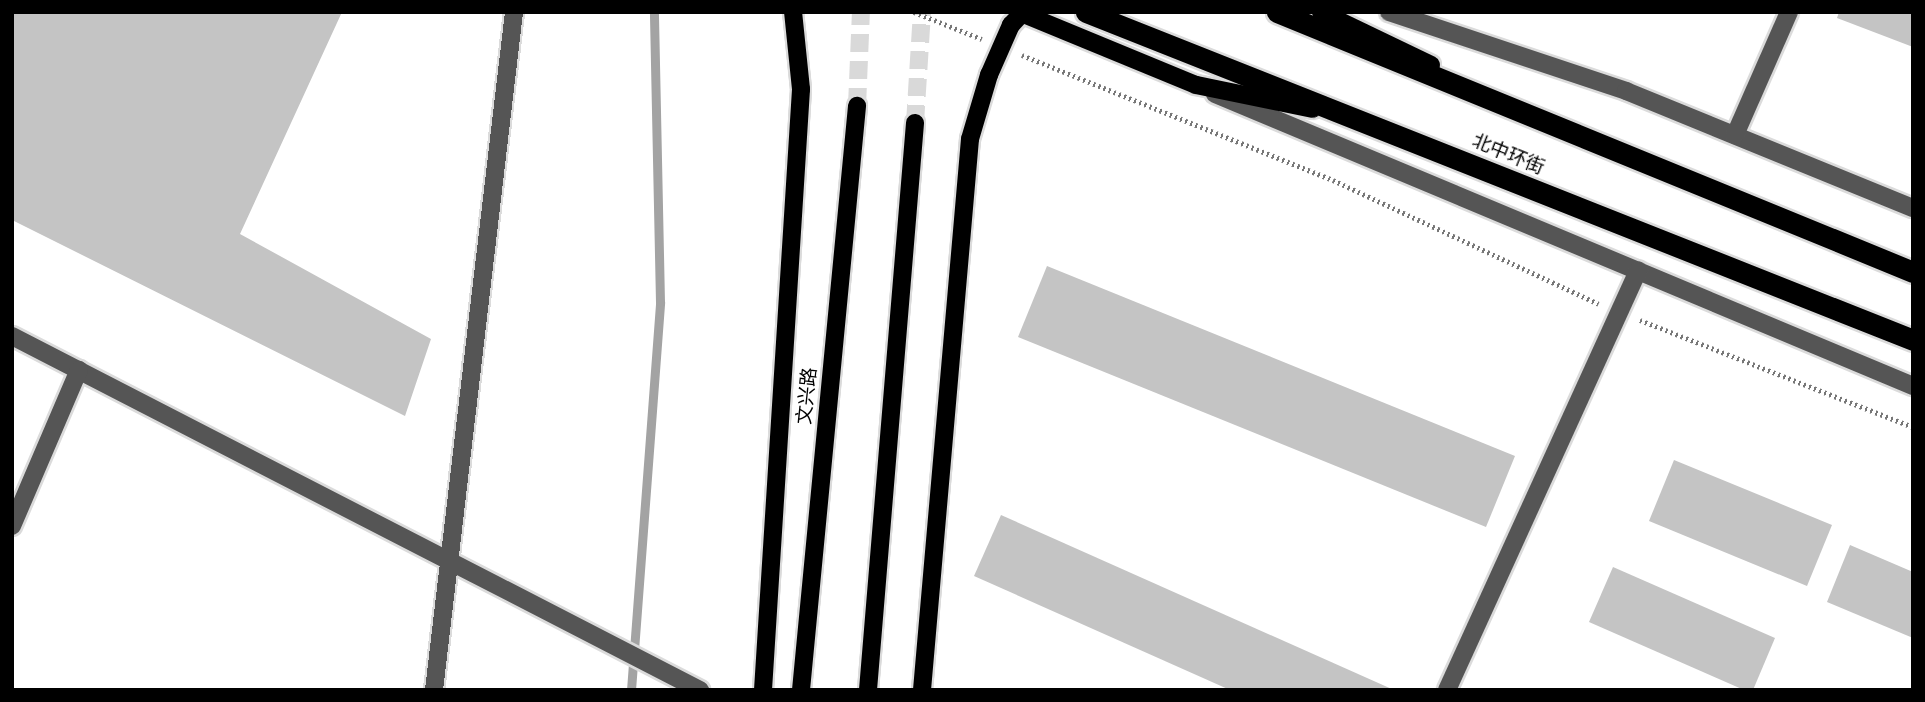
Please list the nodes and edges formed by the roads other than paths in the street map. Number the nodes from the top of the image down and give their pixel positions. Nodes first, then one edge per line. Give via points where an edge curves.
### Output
1 (514, 12) edge
2 (793, 12) edge
3 (1086, 12) edge
4 (1277, 12) edge
5 (1321, 12) edge
6 (1389, 12) edge
7 (1789, 12) edge
8 (1020, 13) edge
9 (1196, 85) junction
10 (857, 106) tunnel mouth
11 (1353, 118) junction
12 (915, 123) tunnel mouth
13 (1567, 131) junction
14 (1735, 135) junction
15 (1913, 208) edge
16 (1637, 270) junction
17 (1913, 272) edge
18 (12, 336) edge
19 (1913, 340) edge
20 (79, 370) junction
21 (1913, 386) edge
22 (12, 526) edge
23 (450, 559) junction
24 (433, 690) edge
25 (700, 690) edge
26 (763, 690) edge
27 (801, 690) edge
28 (868, 690) edge
29 (922, 690) edge
30 (1447, 690) edge

1 - 23 street
2 - 26 main road via 801,89
3 - 11 highway, 北中环街
4 - 13 highway
5 - 13 main road
6 - 14 street via 1626,91
7 - 14 street
8 - 9 main road
8 - 29 main road via 989,75 970,139
9 - 11 main road
9 - 16 street
10 - 27 main road, 文兴路
11 - 19 highway, 北中环街
12 - 28 main road
13 - 17 highway
14 - 15 street
16 - 21 street
16 - 30 street
18 - 20 street
20 - 22 street
20 - 23 street
23 - 24 street
23 - 25 street

